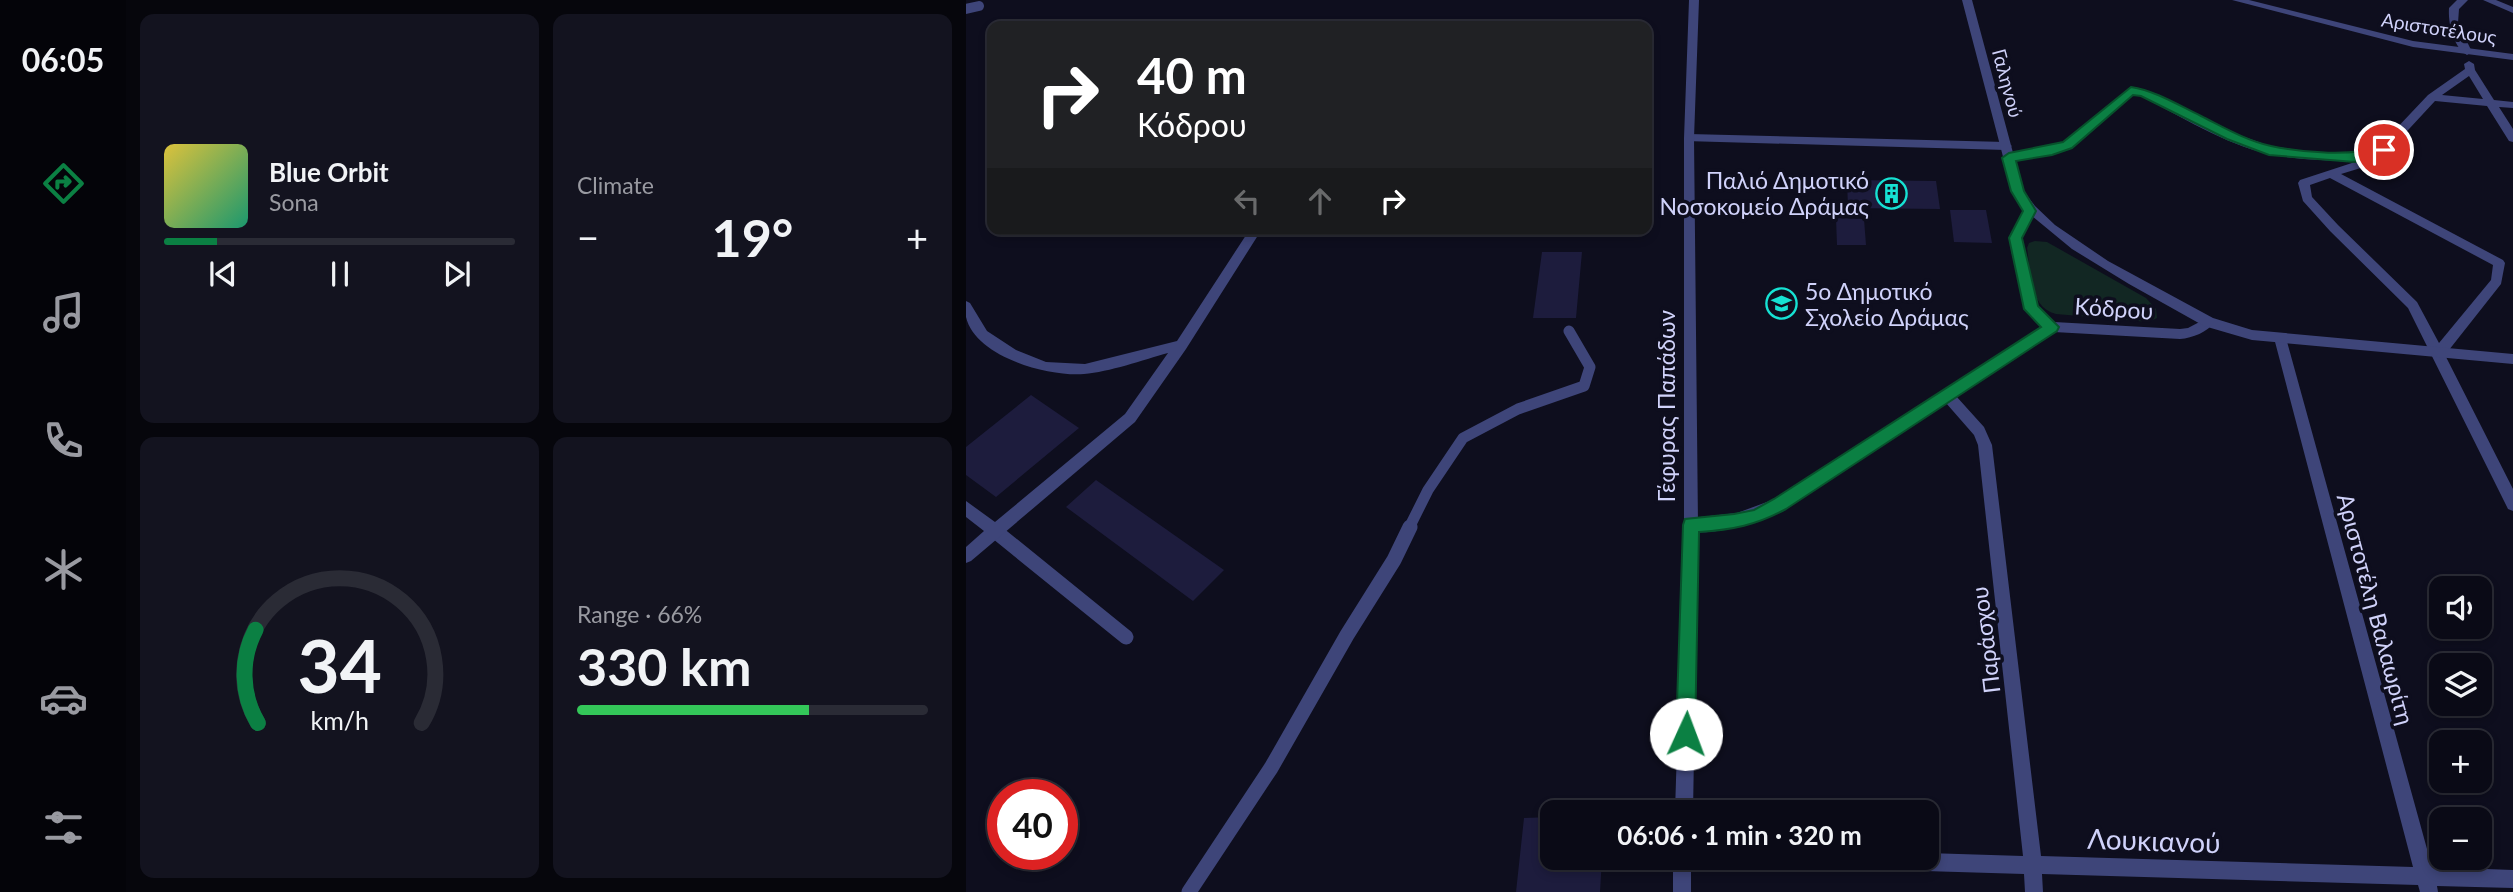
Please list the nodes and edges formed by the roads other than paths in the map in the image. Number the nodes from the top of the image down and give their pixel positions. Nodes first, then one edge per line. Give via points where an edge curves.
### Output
1 (1694, 0) edge
2 (1967, 0) edge
3 (2237, 0) edge
4 (2463, 0) edge
5 (2488, 0) edge
6 (979, 6) dead end
7 (966, 9) edge
8 (2513, 10) edge
9 (2467, 52) junction
10 (2513, 57) edge
11 (2470, 70) junction
12 (2432, 97) junction
13 (2492, 105) junction
14 (2513, 105) edge
15 (1689, 138) junction
16 (2513, 138) edge
17 (2007, 152) junction
18 (2362, 158) junction
19 (2332, 174) junction
20 (2030, 211) junction
21 (1252, 235) edge
22 (2065, 239) joint
23 (966, 306) edge
24 (2209, 322) junction
25 (2051, 327) junction
26 (1569, 331) dead end
27 (2280, 338) junction
28 (1181, 345) junction
29 (2439, 352) junction
30 (2513, 359) edge
31 (1947, 395) junction
32 (2513, 504) edge
33 (966, 508) edge
34 (1691, 525) junction
35 (995, 531) junction
36 (966, 556) edge
37 (1126, 637) dead end
38 (1684, 800) edge
39 (1939, 862) edge
40 (2033, 864) junction
41 (1682, 870) edge
42 (2513, 879) edge
43 (2427, 884) edge
44 (1189, 892) edge
45 (1682, 892) edge
46 (2035, 892) edge

1 - 15 street, Γέφυρας Παπάδων
2 - 17 street, Γαληνού
3 - 9 street, Αριστοτέλους via 2367,34
4 - 9 street via 2454,8 2453,23
5 - 8 street
6 - 7 lane
9 - 10 street, Αριστοτέλους
9 - 11 street
11 - 12 street
11 - 13 street
12 - 13 street
12 - 18 street via 2384,150
13 - 14 street
13 - 16 street
15 - 17 street
15 - 34 street, Γέφυρας Παπάδων
17 - 18 street via 2052,151 2068,145 2131,91 2269,150
17 - 20 street, Γαληνού via 2018,191
18 - 19 street via 2360,164
19 - 29 street via 2304,183 2307,198 2406,295
19 - 29 street via 2499,263 2497,281
20 - 22 street, Γαληνού
20 - 25 street via 2016,235 2017,250 2031,309
21 - 28 street
22 - 24 street, Κόδρου
23 - 28 street via 982,335 1011,354 1045,367 1085,369
24 - 25 street, Κόδρου via 2180,334
24 - 27 street, Κόδρου
25 - 31 street, Κόδρου
26 - 44 lane via 1591,367 1584,386 1518,409 1463,438 1428,490 1394,560 1271,768
27 - 29 street, Κόδρου
27 - 43 street, Αριστοτέλη Βαλαωρίτη
28 - 35 street via 1130,418
29 - 30 street, Κόδρου
29 - 32 street
31 - 34 street, Κόδρου via 1757,516
31 - 40 street, Παράσχου via 1979,431 1985,445
33 - 35 street
34 - 38 street, Γέφυρας Παπάδων
35 - 36 street
35 - 37 lane
39 - 40 street, Λουκιανού
40 - 43 street, Λουκιανού
40 - 46 street, Παράσχου
41 - 45 street
42 - 43 street, Λουκιανού

